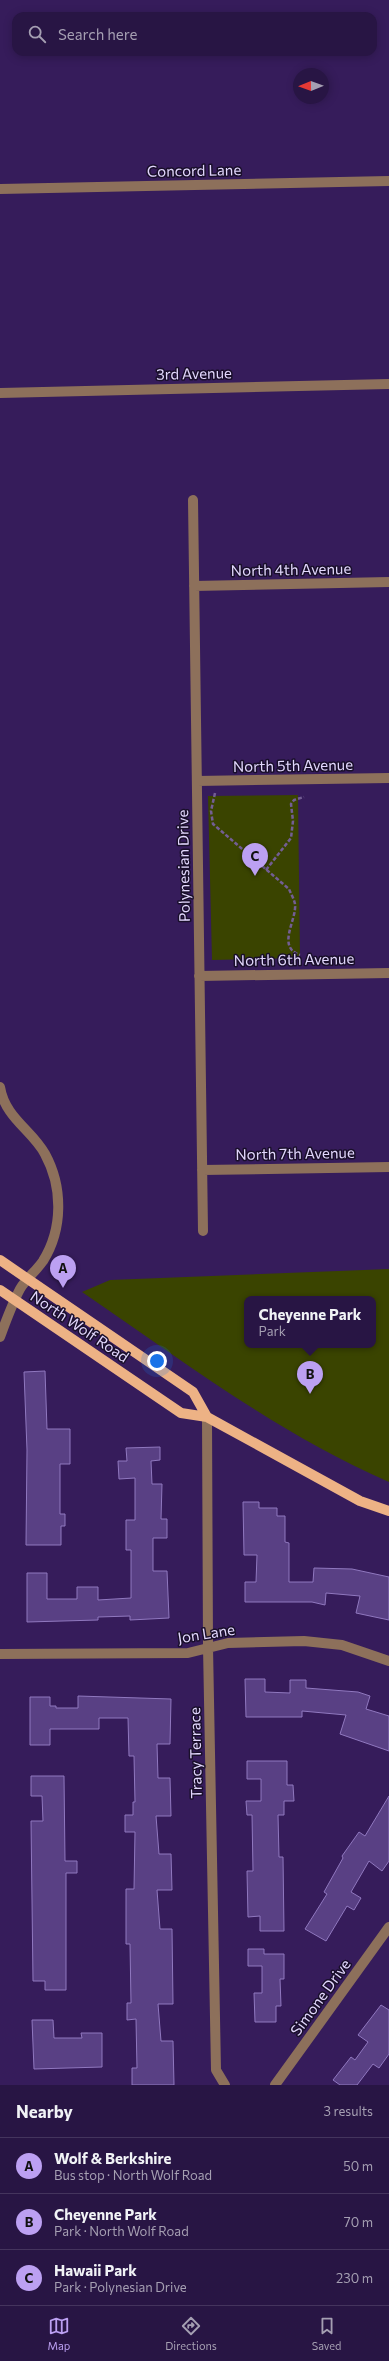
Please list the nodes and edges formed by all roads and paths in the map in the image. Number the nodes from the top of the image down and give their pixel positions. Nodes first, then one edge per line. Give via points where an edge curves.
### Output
1 (389, 181) edge
2 (0, 189) edge
3 (389, 384) edge
4 (0, 392) edge
5 (193, 500) dead end
6 (389, 582) edge
7 (194, 586) junction
8 (389, 778) edge
9 (197, 782) junction
10 (217, 782) junction
11 (304, 797) dead end
12 (266, 870) junction
13 (300, 955) dead end
14 (389, 973) edge
15 (199, 976) junction
16 (0, 1087) edge
17 (389, 1167) edge
18 (202, 1170) junction
19 (203, 1231) dead end
20 (0, 1260) edge
21 (28, 1279) junction
22 (0, 1290) edge
23 (15, 1300) junction
24 (1, 1332) edge
25 (207, 1417) junction
26 (389, 1511) edge
27 (208, 1647) junction
28 (0, 1654) edge
29 (389, 1661) edge
30 (389, 1927) edge
31 (225, 2085) edge
32 (276, 2085) edge

1 - 2 street, Concord Lane
3 - 4 street, 3rd Avenue
5 - 7 street, Polynesian Drive
6 - 7 street, North 4th Avenue
7 - 9 street, Polynesian Drive
8 - 10 street, North 5th Avenue
9 - 10 street, North 5th Avenue
9 - 15 street, Polynesian Drive
10 - 12 path via 211,811 214,824
11 - 12 path via 294,800 291,838
12 - 13 path via 289,889 292,896 295,906 288,937 295,953
14 - 15 street, North 6th Avenue
15 - 18 street, Polynesian Drive
16 - 21 street via 15,1120 45,1153 57,1183 59,1210 54,1236 43,1261
17 - 18 street, North 7th Avenue
18 - 19 street, Polynesian Drive
20 - 21 main road, North Wolf Road
21 - 23 street
21 - 25 main road, North Wolf Road via 193,1392
22 - 23 main road, North Wolf Road
23 - 24 street
23 - 25 main road, North Wolf Road via 181,1413
25 - 26 main road, North Wolf Road via 360,1501
25 - 27 street, Tracy Terrace
27 - 28 street, Jon Lane via 188,1653
27 - 29 street, Jon Lane via 228,1642 304,1641 342,1645
27 - 31 street, Tracy Terrace via 216,2070
30 - 32 street, Simone Drive

